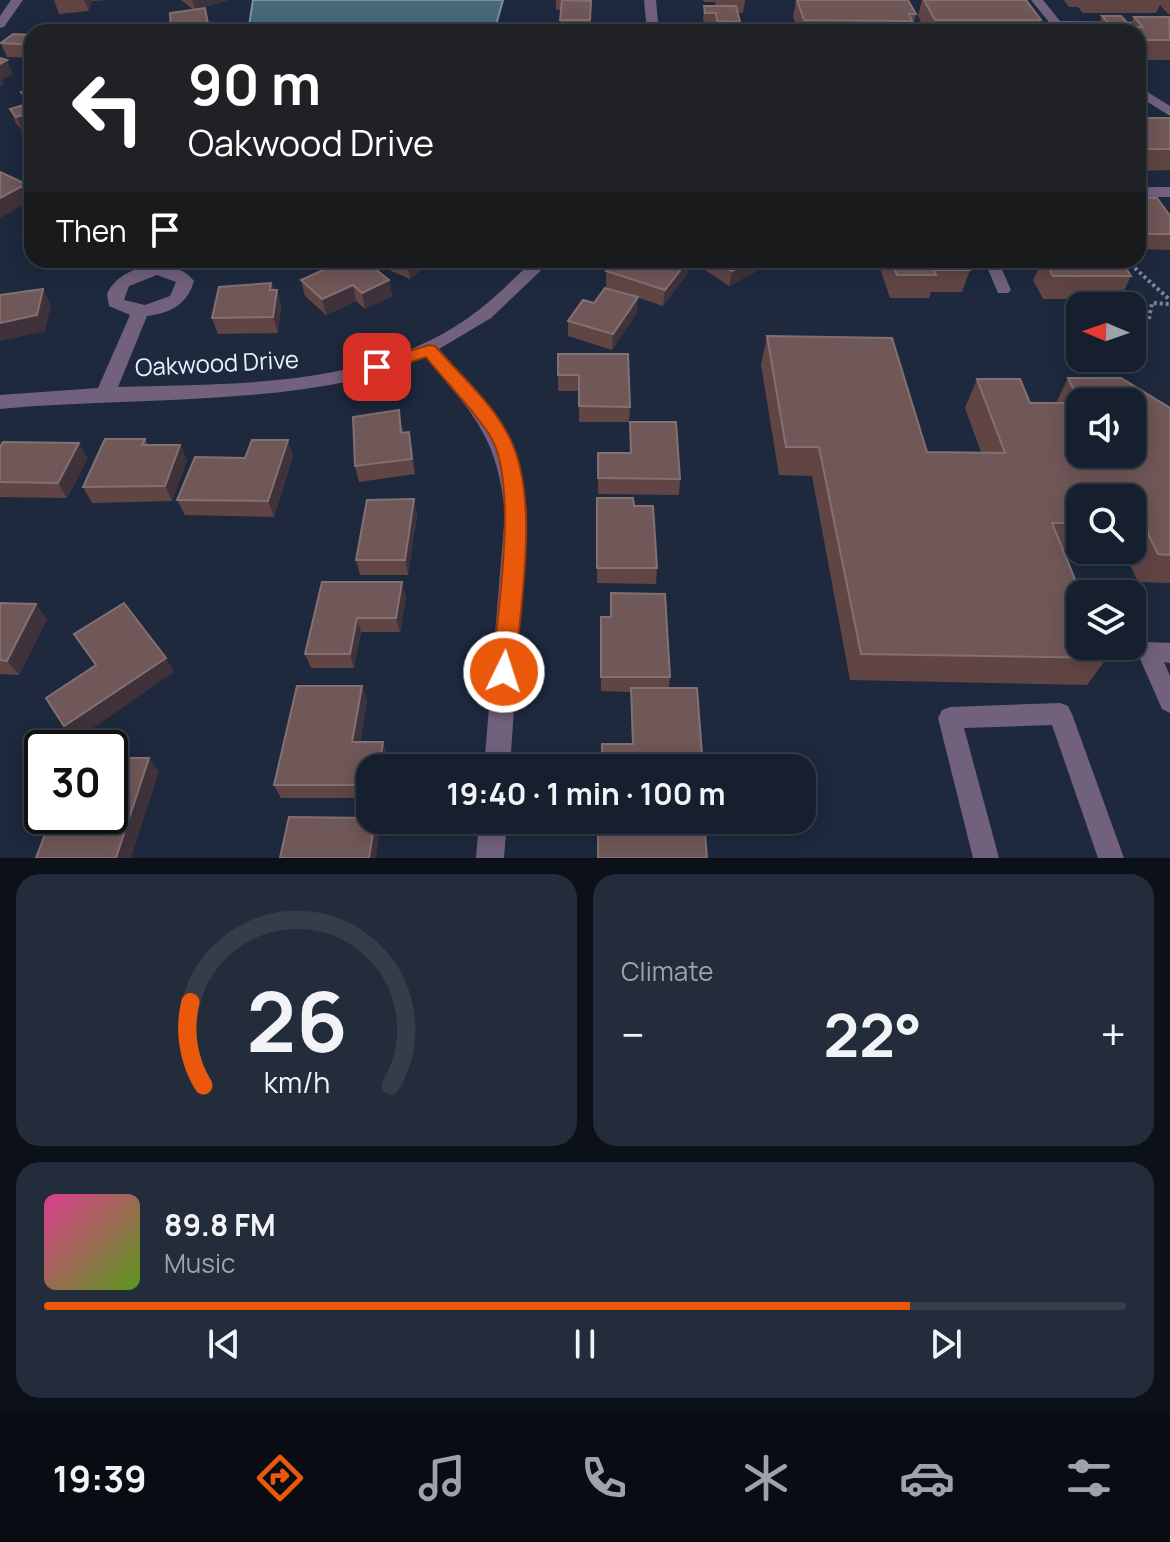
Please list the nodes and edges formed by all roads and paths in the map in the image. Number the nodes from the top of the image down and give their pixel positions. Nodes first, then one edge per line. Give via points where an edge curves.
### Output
1 (17, 0) edge
2 (650, 0) edge
3 (1037, 0) edge
4 (0, 24) edge
5 (652, 24) edge
6 (1056, 24) edge
7 (1170, 25) edge
8 (1146, 26) edge
9 (1146, 96) edge
10 (1170, 112) edge
11 (1146, 192) edge
12 (1170, 192) edge
13 (535, 268) edge
14 (994, 268) edge
15 (1134, 268) edge
16 (1003, 290) dead end
17 (1170, 302) edge
18 (140, 312) dead end
19 (1149, 319) dead end
20 (429, 350) junction
21 (106, 392) junction
22 (0, 402) edge
23 (1170, 653) edge
24 (1170, 702) edge
25 (498, 754) edge
26 (492, 834) edge
27 (490, 858) edge
28 (986, 858) edge
29 (1111, 858) edge

1 - 4 street
2 - 5 street
3 - 6 street
7 - 8 lane
9 - 10 street
11 - 12 street
13 - 20 street, Oakwood Drive via 481,318
14 - 16 lane
15 - 17 path
17 - 19 path via 1152,303
18 - 21 street
20 - 21 street, Oakwood Drive via 292,387
20 - 25 street via 498,432 514,484
21 - 22 street, Oakwood Drive
23 - 24 lane via 1148,652
26 - 27 street
28 - 29 lane via 950,718 1060,714

